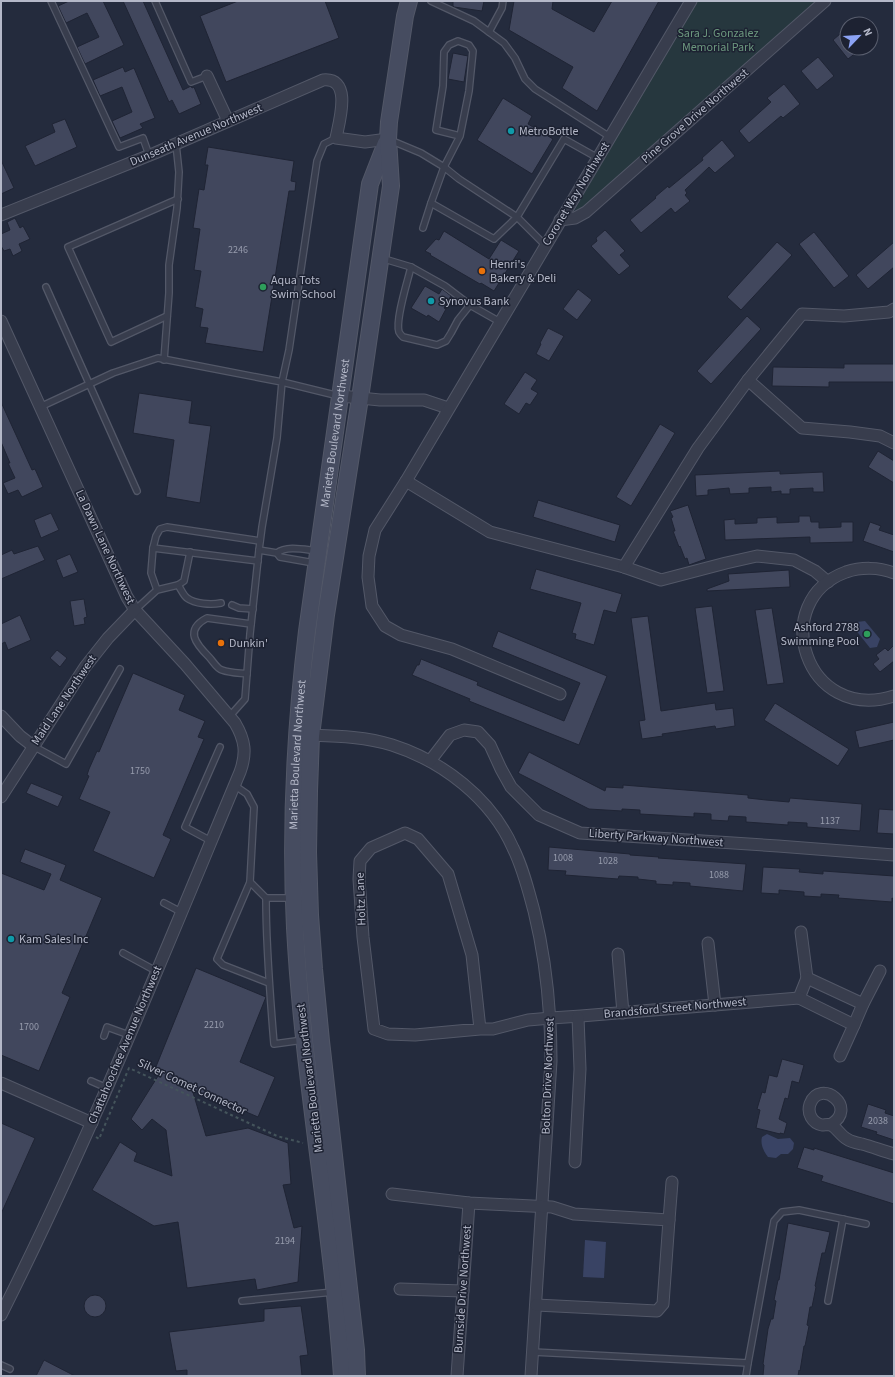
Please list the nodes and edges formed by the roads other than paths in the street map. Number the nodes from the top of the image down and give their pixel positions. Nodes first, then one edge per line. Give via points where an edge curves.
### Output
1 (51, 1) edge
2 (155, 1) edge
3 (409, 1) edge
4 (431, 1) edge
5 (503, 1) edge
6 (691, 1) edge
7 (825, 1) edge
8 (489, 32) junction
9 (207, 76) joint
10 (228, 121) junction
11 (460, 136) junction
12 (610, 137) junction
13 (336, 138) junction
14 (388, 139) junction
15 (176, 144) junction
16 (149, 155) junction
17 (598, 158) junction
18 (444, 167) junction
19 (178, 199) junction
20 (431, 203) junction
21 (1, 215) edge
22 (518, 217) junction
23 (560, 220) junction
24 (423, 228) dead end
25 (545, 245) junction
26 (381, 258) junction
27 (411, 267) junction
28 (46, 286) dead end
29 (470, 305) junction
30 (894, 309) edge
31 (167, 316) junction
32 (1, 322) edge
33 (500, 322) junction
34 (164, 360) junction
35 (748, 380) junction
36 (282, 382) junction
37 (89, 384) junction
38 (341, 396) junction
39 (360, 398) junction
40 (40, 407) junction
41 (448, 408) junction
42 (894, 443) edge
43 (406, 481) junction
44 (137, 491) dead end
45 (260, 541) junction
46 (153, 548) junction
47 (259, 550) junction
48 (190, 552) junction
49 (277, 553) junction
50 (318, 558) junction
51 (258, 560) junction
52 (624, 567) junction
53 (894, 573) edge
54 (828, 582) junction
55 (178, 585) junction
56 (157, 590) junction
57 (220, 606) dead end
58 (232, 607) dead end
59 (253, 609) junction
60 (135, 610) junction
61 (251, 624) junction
62 (120, 669) dead end
63 (247, 674) junction
64 (560, 694) dead end
65 (894, 696) edge
66 (1, 716) edge
67 (229, 716) junction
68 (304, 736) junction
69 (33, 746) junction
70 (220, 747) dead end
71 (430, 761) junction
72 (240, 772) joint
73 (234, 785) junction
74 (1, 796) edge
75 (211, 841) junction
76 (894, 855) edge
77 (250, 882) junction
78 (266, 898) junction
79 (294, 898) junction
80 (164, 903) dead end
81 (181, 912) junction
82 (801, 932) dead end
83 (708, 943) dead end
84 (123, 953) dead end
85 (618, 954) dead end
86 (156, 971) junction
87 (880, 971) dead end
88 (807, 978) junction
89 (269, 983) junction
90 (799, 998) junction
91 (863, 1004) junction
92 (715, 1005) junction
93 (624, 1013) junction
94 (578, 1016) junction
95 (550, 1018) junction
96 (854, 1025) junction
97 (480, 1029) junction
98 (129, 1035) junction
99 (104, 1036) dead end
100 (305, 1040) junction
101 (840, 1056) dead end
102 (91, 1081) dead end
103 (1, 1083) edge
104 (107, 1088) junction
105 (92, 1123) junction
106 (830, 1125) dead end
107 (894, 1154) edge
108 (575, 1162) dead end
109 (672, 1182) dead end
110 (392, 1194) dead end
111 (469, 1203) junction
112 (542, 1206) junction
113 (843, 1219) junction
114 (669, 1220) junction
115 (866, 1224) dead end
116 (400, 1289) dead end
117 (463, 1291) junction
118 (342, 1292) junction
119 (4, 1301) edge
120 (242, 1301) dead end
121 (828, 1301) dead end
122 (536, 1305) junction
123 (1, 1315) edge
124 (533, 1352) junction
125 (748, 1363) junction
126 (1, 1365) edge
127 (10, 1369) dead end
128 (342, 1376) edge
129 (357, 1376) edge
130 (457, 1376) edge
131 (531, 1376) edge
132 (746, 1376) edge

1 - 16 lane via 119,148 143,138
2 - 9 lane via 191,82
3 - 14 main road
4 - 8 lane via 474,21
5 - 8 lane
6 - 12 street, Coronet Way Northwest
7 - 23 street, Pine Grove Drive Northwest via 586,212 575,218
8 - 12 lane via 504,43 525,79 535,89
9 - 10 street
10 - 13 street, Dunseath Avenue Northwest via 330,79 338,84 341,92
10 - 15 street, Dunseath Avenue Northwest
11 - 11 lane via 469,91 473,51 458,41 449,45 444,52 443,86 436,130
11 - 18 lane
12 - 17 street, Coronet Way Northwest
13 - 14 street via 365,142
13 - 36 lane via 324,144 317,161
14 - 18 lane via 421,153
14 - 26 main road via 391,186
14 - 38 main road, Marietta Boulevard Northwest via 370,184
15 - 16 street, Dunseath Avenue Northwest
15 - 19 lane
16 - 21 street, Dunseath Avenue Northwest
17 - 22 lane via 564,139
17 - 23 street, Coronet Way Northwest
18 - 20 lane
18 - 22 lane
19 - 31 lane via 169,265
19 - 31 lane via 68,247 111,342
20 - 22 lane via 494,239
20 - 24 lane
22 - 25 lane
23 - 25 street, Coronet Way Northwest
25 - 33 street, Coronet Way Northwest
26 - 27 lane
26 - 39 main road
27 - 29 lane via 446,286
27 - 29 lane via 398,324 402,337 437,345 446,341
28 - 37 lane
29 - 33 lane
30 - 35 street via 889,312 844,316 802,314
31 - 34 lane
32 - 40 street, La Dawn Lane Northwest
33 - 41 street, Coronet Way Northwest
34 - 36 lane
34 - 37 lane via 158,358
35 - 42 street via 802,428 880,436
35 - 52 street via 698,448
36 - 38 lane
36 - 45 lane via 277,438
37 - 40 lane
37 - 44 lane
38 - 39 street
38 - 50 main road, Marietta Boulevard Northwest
39 - 41 street via 424,400
39 - 68 main road
40 - 60 street, La Dawn Lane Northwest
41 - 43 street, Coronet Way Northwest
43 - 52 street via 490,532
43 - 64 street, Coronet Way Northwest via 375,530 369,556 368,577 372,606 385,626 401,635 452,649
45 - 46 lane via 167,527 160,529
45 - 47 lane
46 - 48 lane
46 - 56 lane via 151,573
47 - 49 lane
47 - 51 lane
48 - 51 lane
48 - 55 lane via 184,581
49 - 50 lane via 280,557
49 - 50 lane via 282,549 288,549
50 - 68 main road, Marietta Boulevard Northwest via 306,639
51 - 59 lane
52 - 54 street via 661,580 757,556 794,560 815,571
53 - 54 street via 866,568 852,570
54 - 65 street via 812,601 803,625 805,650 815,673 834,691 845,697 870,701
55 - 56 lane
55 - 57 lane via 186,598 194,602
56 - 60 lane
58 - 59 lane
59 - 61 lane
60 - 67 street, La Dawn Lane Northwest
60 - 69 street, Maid Lane Northwest via 85,667
61 - 63 lane
61 - 63 lane via 207,618 196,626 194,632 194,639 220,670
62 - 69 lane via 66,764
63 - 67 lane via 245,699
66 - 69 street
67 - 72 street, La Dawn Lane Northwest via 244,742 245,752
68 - 71 street, Bolton Drive Northwest via 375,741 392,745
68 - 79 main road, Marietta Boulevard Northwest via 293,861
68 - 118 main road via 310,915
69 - 74 street, Maid Lane Northwest
70 - 75 lane via 185,827
71 - 76 street, Liberty Parkway Northwest via 450,735 464,730 478,732 490,745 511,787 539,815 580,833
71 - 95 street, Bolton Drive Northwest via 464,784 479,799 497,820 513,846 526,878 541,938
72 - 73 street, Chattahoochee Avenue Northwest
73 - 75 street, Chattahoochee Avenue Northwest
73 - 77 lane via 247,794 254,807
75 - 81 street, Chattahoochee Avenue Northwest
77 - 78 lane
77 - 89 lane via 217,959 223,965
78 - 79 lane
78 - 89 lane
79 - 100 main road, Marietta Boulevard Northwest
80 - 81 lane
81 - 86 street, Chattahoochee Avenue Northwest
82 - 88 street
83 - 92 street
84 - 86 lane
85 - 93 street
86 - 98 street, Chattahoochee Avenue Northwest
87 - 91 street
88 - 90 street
88 - 91 street
89 - 100 lane via 274,1044
90 - 92 street, Brandsford Street Northwest
90 - 96 street
91 - 96 street
92 - 93 street, Brandsford Street Northwest
93 - 94 street, Brandsford Street Northwest
94 - 95 street, Brandsford Street Northwest
94 - 108 street via 580,1069
95 - 97 street, Holtz Lane via 528,1020 493,1029
95 - 112 street, Bolton Drive Northwest via 551,1061
96 - 101 street
97 - 97 street, Holtz Lane via 415,1035 388,1034 374,1029 359,879 360,861 371,848 405,833 418,839 448,874 472,955
98 - 99 lane via 107,1027
98 - 104 street, Chattahoochee Avenue Northwest
100 - 118 main road, Marietta Boulevard Northwest
102 - 104 lane
103 - 105 street
104 - 105 street, Chattahoochee Avenue Northwest
105 - 119 street, Chattahoochee Avenue Northwest via 30,1256
106 - 107 street via 848,1139
109 - 114 street
110 - 111 street
111 - 112 street
111 - 117 street, Burnside Drive Northwest
112 - 114 street via 574,1214
112 - 122 street, Bolton Drive Northwest
113 - 115 lane
113 - 121 lane
113 - 125 lane via 799,1210 782,1212 774,1221
114 - 122 street via 663,1304 657,1311
116 - 117 street
117 - 130 street, Burnside Drive Northwest
118 - 120 lane
118 - 128 main road, Marietta Boulevard Northwest
118 - 129 main road via 356,1350
119 - 123 street, Chattahoochee Avenue Northwest
122 - 124 street, Bolton Drive Northwest
124 - 125 lane
124 - 131 street, Bolton Drive Northwest
125 - 132 lane
126 - 127 lane

